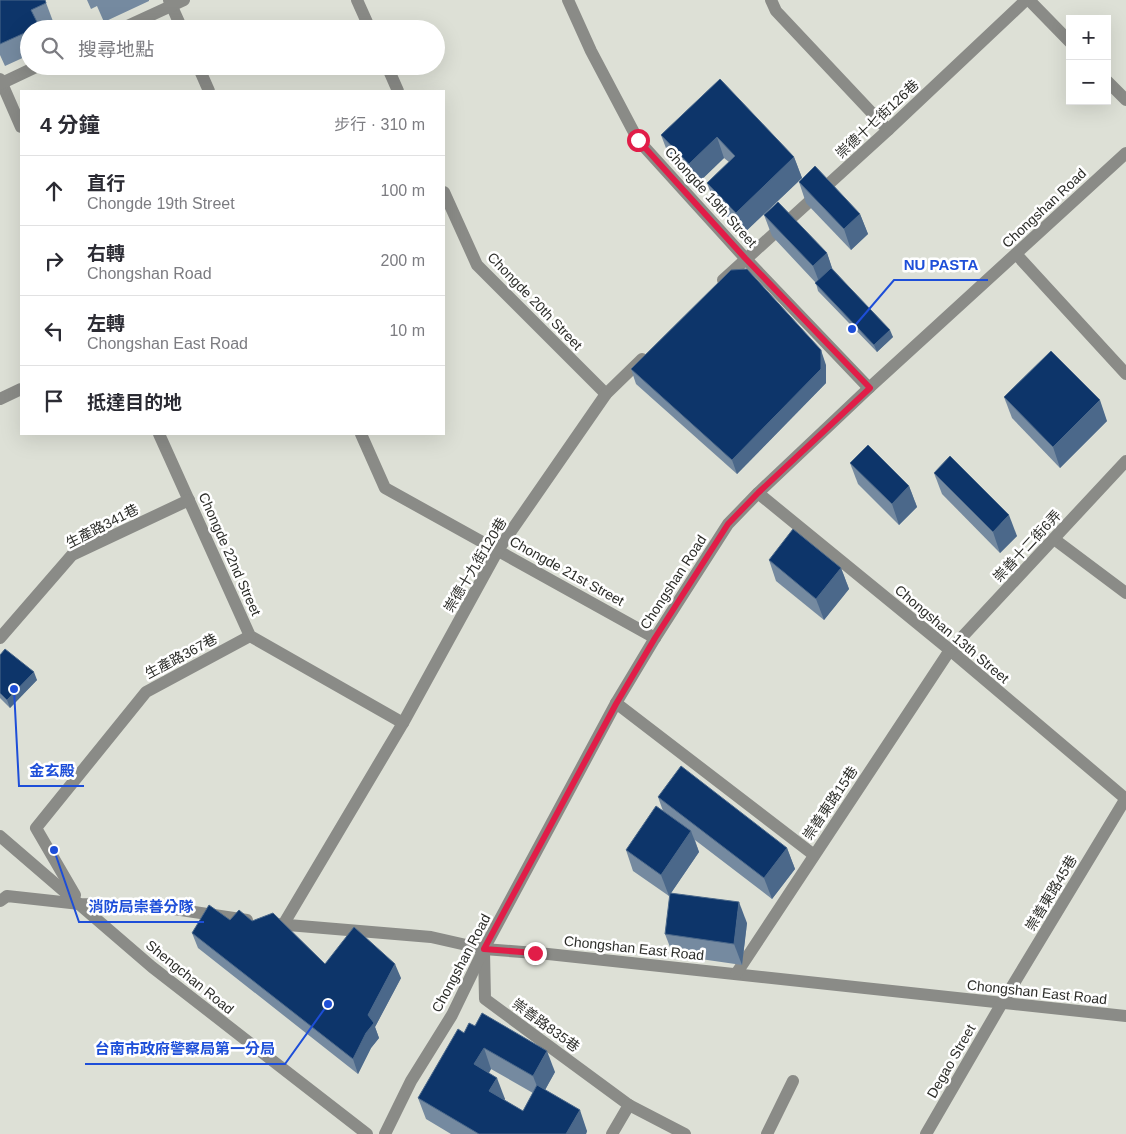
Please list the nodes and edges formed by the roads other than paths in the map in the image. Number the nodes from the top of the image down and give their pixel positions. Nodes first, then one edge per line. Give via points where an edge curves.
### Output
1 (184, 0) edge
2 (357, 0) edge
3 (568, 0) edge
4 (771, 0) edge
5 (1028, 0) edge
6 (170, 3) edge
7 (137, 20) edge
8 (178, 20) edge
9 (366, 20) edge
10 (1066, 38) edge
11 (20, 74) edge
12 (202, 75) edge
13 (391, 75) edge
14 (1, 82) edge
15 (1111, 85) edge
16 (209, 90) edge
17 (398, 90) edge
18 (1126, 100) edge
19 (20, 125) edge
20 (888, 130) junction
21 (1126, 153) edge
22 (445, 194) edge
23 (1016, 254) junction
24 (745, 258) junction
25 (718, 285) edge
26 (648, 353) edge
27 (1126, 374) edge
28 (870, 388) junction
29 (20, 389) edge
30 (606, 394) junction
31 (0, 399) edge
32 (159, 435) edge
33 (361, 435) edge
34 (1126, 462) edge
35 (758, 493) junction
36 (189, 500) junction
37 (1054, 539) junction
38 (498, 550) junction
39 (1126, 593) edge
40 (250, 636) junction
41 (0, 638) edge
42 (655, 638) junction
43 (950, 650) junction
44 (616, 704) junction
45 (403, 723) junction
46 (1126, 799) edge
47 (0, 836) edge
48 (814, 855) junction
49 (0, 902) edge
50 (80, 904) junction
51 (283, 925) junction
52 (484, 949) junction
53 (736, 974) junction
54 (1002, 1003) junction
55 (1126, 1016) edge
56 (794, 1081) dead end
57 (629, 1105) junction
58 (367, 1134) edge
59 (385, 1134) edge
60 (612, 1134) edge
61 (686, 1134) edge
62 (767, 1134) edge
63 (926, 1134) edge

1 - 6 street
2 - 9 street
3 - 24 street, Chongde 19th Street via 638,140
4 - 20 street via 776,11
5 - 10 street
5 - 20 street, 崇德十七街126巷
6 - 7 street
6 - 8 street
11 - 14 street
12 - 16 street
13 - 17 street
14 - 19 street
15 - 18 street
20 - 24 street, 崇德十七街126巷
21 - 23 street, Chongshan Road
22 - 30 street, Chongde 20th Street via 477,265
23 - 27 street
23 - 28 street, Chongshan Road
24 - 25 street
24 - 28 street, Chongde 19th Street
26 - 30 street, 崇德十九街120巷
28 - 35 street, Chongshan Road
29 - 31 street
30 - 38 street, 崇德十九街120巷
32 - 36 street, Chongde 22nd Street
33 - 38 street, Chongde 21st Street via 385,488
34 - 37 street, 崇善十二街6弄
35 - 42 street, Chongshan Road via 728,524
35 - 43 street, Chongshan 13th Street
36 - 40 street, Chongde 22nd Street
36 - 41 street, 生產路341巷 via 72,555
37 - 39 street
37 - 43 street, 崇善十二街6弄
38 - 42 street, Chongde 21st Street
38 - 45 street, 崇德十九街120巷
40 - 45 street, Chongde 22nd Street
40 - 50 street, 生產路367巷 via 146,692 36,828
42 - 44 street, Chongshan Road
43 - 46 street, Chongshan 13th Street
43 - 48 street, 崇善東路15巷
44 - 48 street
44 - 52 street, Chongshan Road
45 - 51 street, 崇德十九街120巷
46 - 54 street, 崇善東路45巷
47 - 50 street, Shengchan Road
48 - 53 street, 崇善東路15巷
49 - 50 street, Chongshan East Road via 7,896
50 - 51 street, Chongshan East Road via 161,907
50 - 58 street, Shengchan Road via 152,966
51 - 52 street, Chongshan East Road via 431,937
52 - 53 street, Chongshan East Road
52 - 57 street, 崇善路835巷 via 485,999
52 - 59 street, Chongshan Road via 452,1015 411,1081
53 - 54 street, Chongshan East Road
54 - 55 street, Chongshan East Road
54 - 63 street, Degao Street
56 - 62 street
57 - 60 street
57 - 61 street, 崇善路835巷

